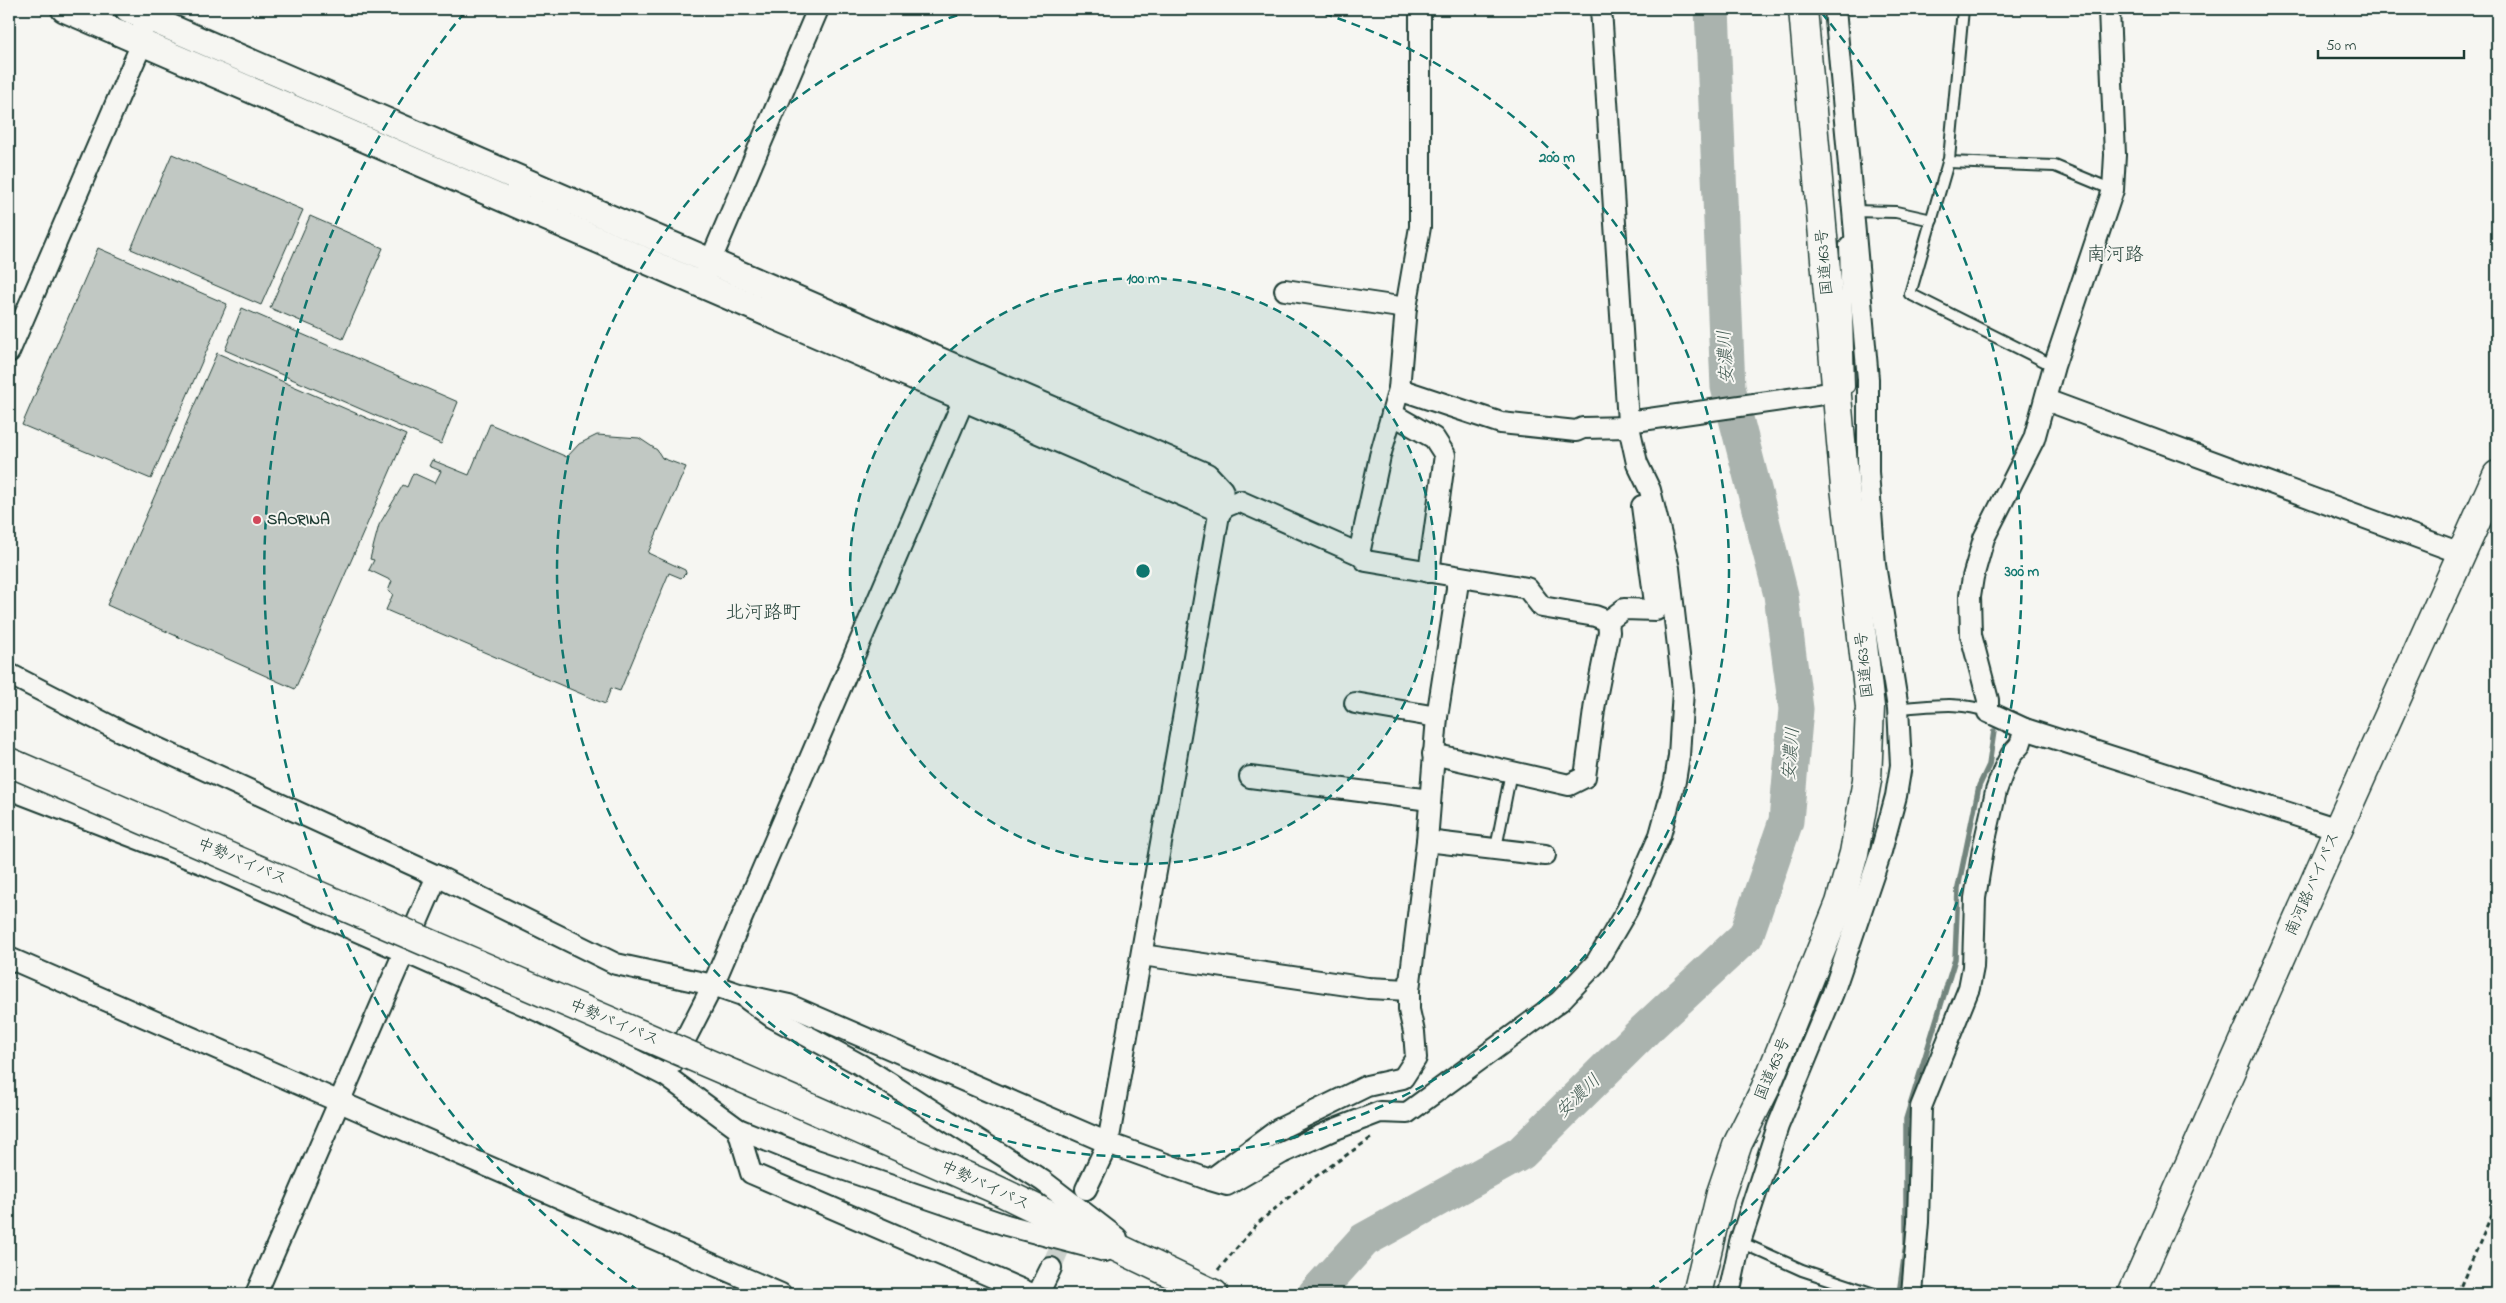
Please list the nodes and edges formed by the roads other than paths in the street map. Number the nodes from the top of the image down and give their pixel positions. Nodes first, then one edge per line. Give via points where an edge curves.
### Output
1 (64, 9) edge
2 (818, 9) edge
3 (1420, 9) edge
4 (1601, 9) edge
5 (1803, 9) edge
6 (1835, 9) edge
7 (1963, 9) edge
8 (2109, 9) edge
9 (139, 11) edge
10 (142, 43) junction
11 (1948, 162) junction
12 (2114, 190) junction
13 (1852, 211) junction
14 (1932, 220) junction
15 (1854, 234) junction
16 (705, 273) junction
17 (1285, 290) dead end
18 (1406, 308) junction
19 (9, 352) edge
20 (2054, 366) junction
21 (1399, 389) junction
22 (964, 399) junction
23 (2046, 400) junction
24 (1838, 404) junction
25 (1392, 414) junction
26 (1631, 423) junction
27 (1637, 463) junction
28 (2497, 475) edge
29 (1220, 509) junction
30 (1358, 554) junction
31 (2463, 554) junction
32 (1429, 572) junction
33 (1457, 577) junction
34 (1608, 621) junction
35 (9, 674) edge
36 (1355, 703) dead end
37 (1898, 708) junction
38 (1988, 712) junction
39 (1437, 717) junction
40 (2025, 729) junction
41 (1434, 754) junction
42 (9, 762) edge
43 (1511, 772) junction
44 (1250, 777) dead end
45 (9, 789) edge
46 (1430, 800) junction
47 (2338, 829) junction
48 (1426, 841) junction
49 (1496, 848) junction
50 (1545, 855) dead end
51 (437, 876) junction
52 (404, 951) junction
53 (1142, 955) junction
54 (9, 958) edge
55 (713, 985) junction
56 (1409, 990) junction
57 (739, 994) junction
58 (666, 1076) junction
59 (339, 1102) junction
60 (738, 1129) junction
61 (1108, 1143) junction
62 (1210, 1180) junction
63 (1086, 1190) dead end
64 (1740, 1242) junction
65 (1148, 1263) junction
66 (1051, 1268) tunnel mouth
67 (1211, 1285) edge
68 (256, 1294) edge
69 (781, 1294) edge
70 (1032, 1294) edge
71 (1038, 1294) edge
72 (1697, 1294) edge
73 (1729, 1294) edge
74 (1874, 1294) edge
75 (1912, 1294) edge
76 (2132, 1294) edge

1 - 10 street
2 - 16 street
3 - 18 street via 1420,227
4 - 26 street
5 - 24 highway, 国道163号
6 - 13 street
7 - 11 lane
8 - 12 street
9 - 10 street
9 - 16 street
10 - 16 street
10 - 19 street
11 - 12 lane via 2055,166
11 - 14 lane
12 - 20 street
13 - 14 lane via 1896,212
13 - 15 street
14 - 20 lane via 1910,294
15 - 24 lane via 1845,245
15 - 37 street via 1868,379 1868,472 1875,565
16 - 22 street
16 - 29 street via 1206,476 1220,491
17 - 18 street
18 - 21 street
20 - 23 street
21 - 25 street
21 - 26 street via 1501,423 1576,431
22 - 29 street
22 - 55 street
23 - 31 street
23 - 38 street via 2034,439 1984,538 1973,577 1971,636 1988,700
24 - 26 street
24 - 72 highway, 国道163号 via 1870,707 1862,815 1840,903 1765,1089 1738,1143 1721,1193
25 - 30 street
25 - 32 street via 1434,438 1445,454
26 - 27 street
27 - 34 street via 1656,610 1624,609
27 - 62 street via 1650,490 1669,568 1683,690 1681,731 1675,782 1660,835 1639,885 1609,942 1587,974 1560,1001 1407,1113 1380,1112 1333,1130 1226,1185
28 - 31 highway, 南河路バイパス
29 - 30 street via 1239,501
29 - 53 street
30 - 32 street via 1366,561
31 - 47 highway, 南河路バイパス
32 - 33 street
33 - 34 street via 1527,588 1542,607
33 - 39 street
34 - 43 street via 1609,632 1585,777 1568,785
35 - 51 street via 120,731
36 - 39 street
37 - 38 lane via 1960,705
37 - 64 street via 1901,765 1880,854 1833,993 1778,1126
38 - 40 street
39 - 41 street
40 - 47 street
40 - 75 street via 2020,745 2011,755 1998,784 1983,849 1975,898 1974,958 1969,988 1921,1107 1918,1222
41 - 43 street
41 - 46 street
42 - 65 highway, 中勢バイパス, bridge via 993,1188
43 - 49 lane
44 - 46 street
45 - 52 street via 209,866
46 - 48 street
47 - 76 highway, 南河路バイパス
48 - 49 street
48 - 56 street
49 - 50 street
51 - 52 street
51 - 55 street via 616,964
52 - 58 street via 543,1013
52 - 59 street
53 - 56 street via 1368,988
53 - 61 street
54 - 59 street
55 - 57 street
55 - 58 street
56 - 62 street via 1416,1058 1403,1078 1367,1086 1279,1129
57 - 61 street via 789,1005
57 - 65 street via 772,1017 858,1064 1043,1181
58 - 60 street
59 - 68 street
59 - 69 street
60 - 65 street via 813,1159 1006,1225
60 - 70 street via 751,1173
61 - 62 street
61 - 63 street
64 - 73 street
64 - 74 lane via 1802,1270
65 - 67 highway, 中勢バイパス
66 - 71 street

